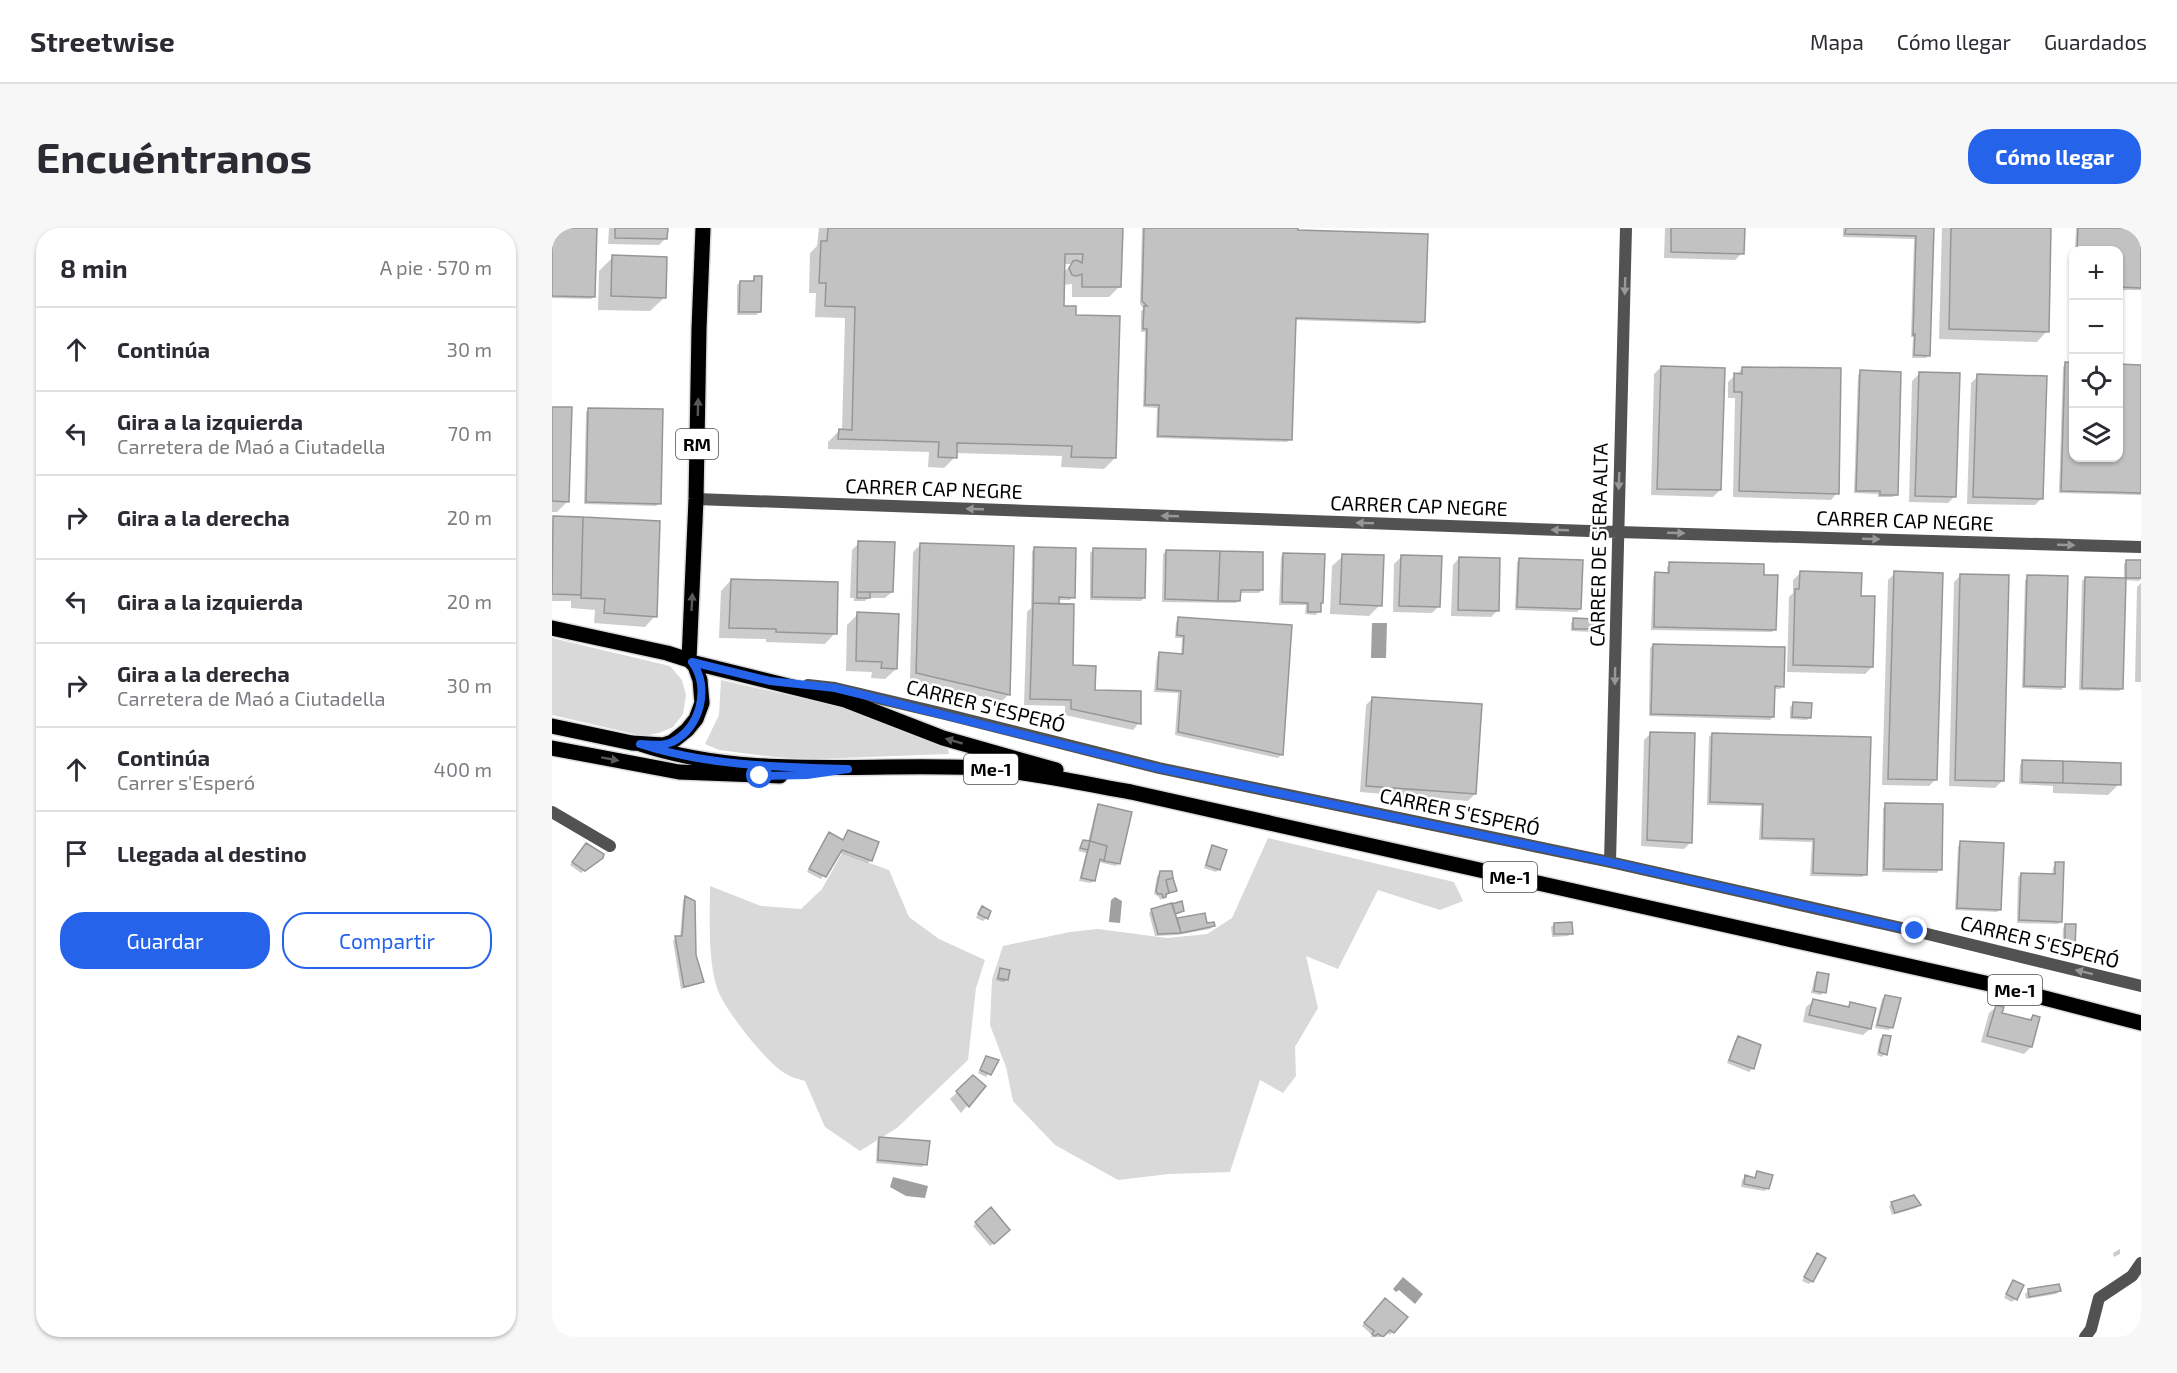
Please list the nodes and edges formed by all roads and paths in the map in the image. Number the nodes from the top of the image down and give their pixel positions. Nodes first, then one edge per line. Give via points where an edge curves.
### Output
1 (703, 228) edge
2 (1626, 228) edge
3 (696, 499) junction
4 (1618, 532) junction
5 (2141, 547) edge
6 (552, 628) edge
7 (690, 661) junction
8 (770, 681) junction
9 (552, 726) edge
10 (640, 744) junction
11 (552, 748) edge
12 (848, 769) junction
13 (1131, 792) junction
14 (552, 812) edge
15 (609, 846) dead end
16 (1610, 862) junction
17 (2141, 986) edge
18 (2141, 1023) edge
19 (2141, 1263) edge
20 (2085, 1337) edge

3 -> 1 main road, RM
2 -> 4 street, CARRER DE S'ERA ALTA
4 -> 3 street, CARRER CAP NEGRE
7 -> 3 main road, RM
4 -> 5 street, CARRER CAP NEGRE
4 -> 16 street, CARRER DE S'ERA ALTA
6 - 7 main road
7 - 8 main road, Me-1
7 - 10 main road, RM via 700,680 702,703 696,719 672,742
13 -> 8 main road, Me-1 via 943,738 845,700
8 - 16 street, CARRER S'ESPERÓ via 835,688 1158,768
9 - 10 main road, RM
10 - 12 main road, Me-1 via 668,753 752,765
11 -> 12 main road via 690,772 793,776
12 - 13 main road, Me-1 via 948,766 1001,770
13 - 18 main road, Me-1 via 1941,973
14 - 15 street
17 -> 16 street, CARRER S'ESPERÓ
19 - 20 street via 2132,1276 2098,1298 2091,1329

